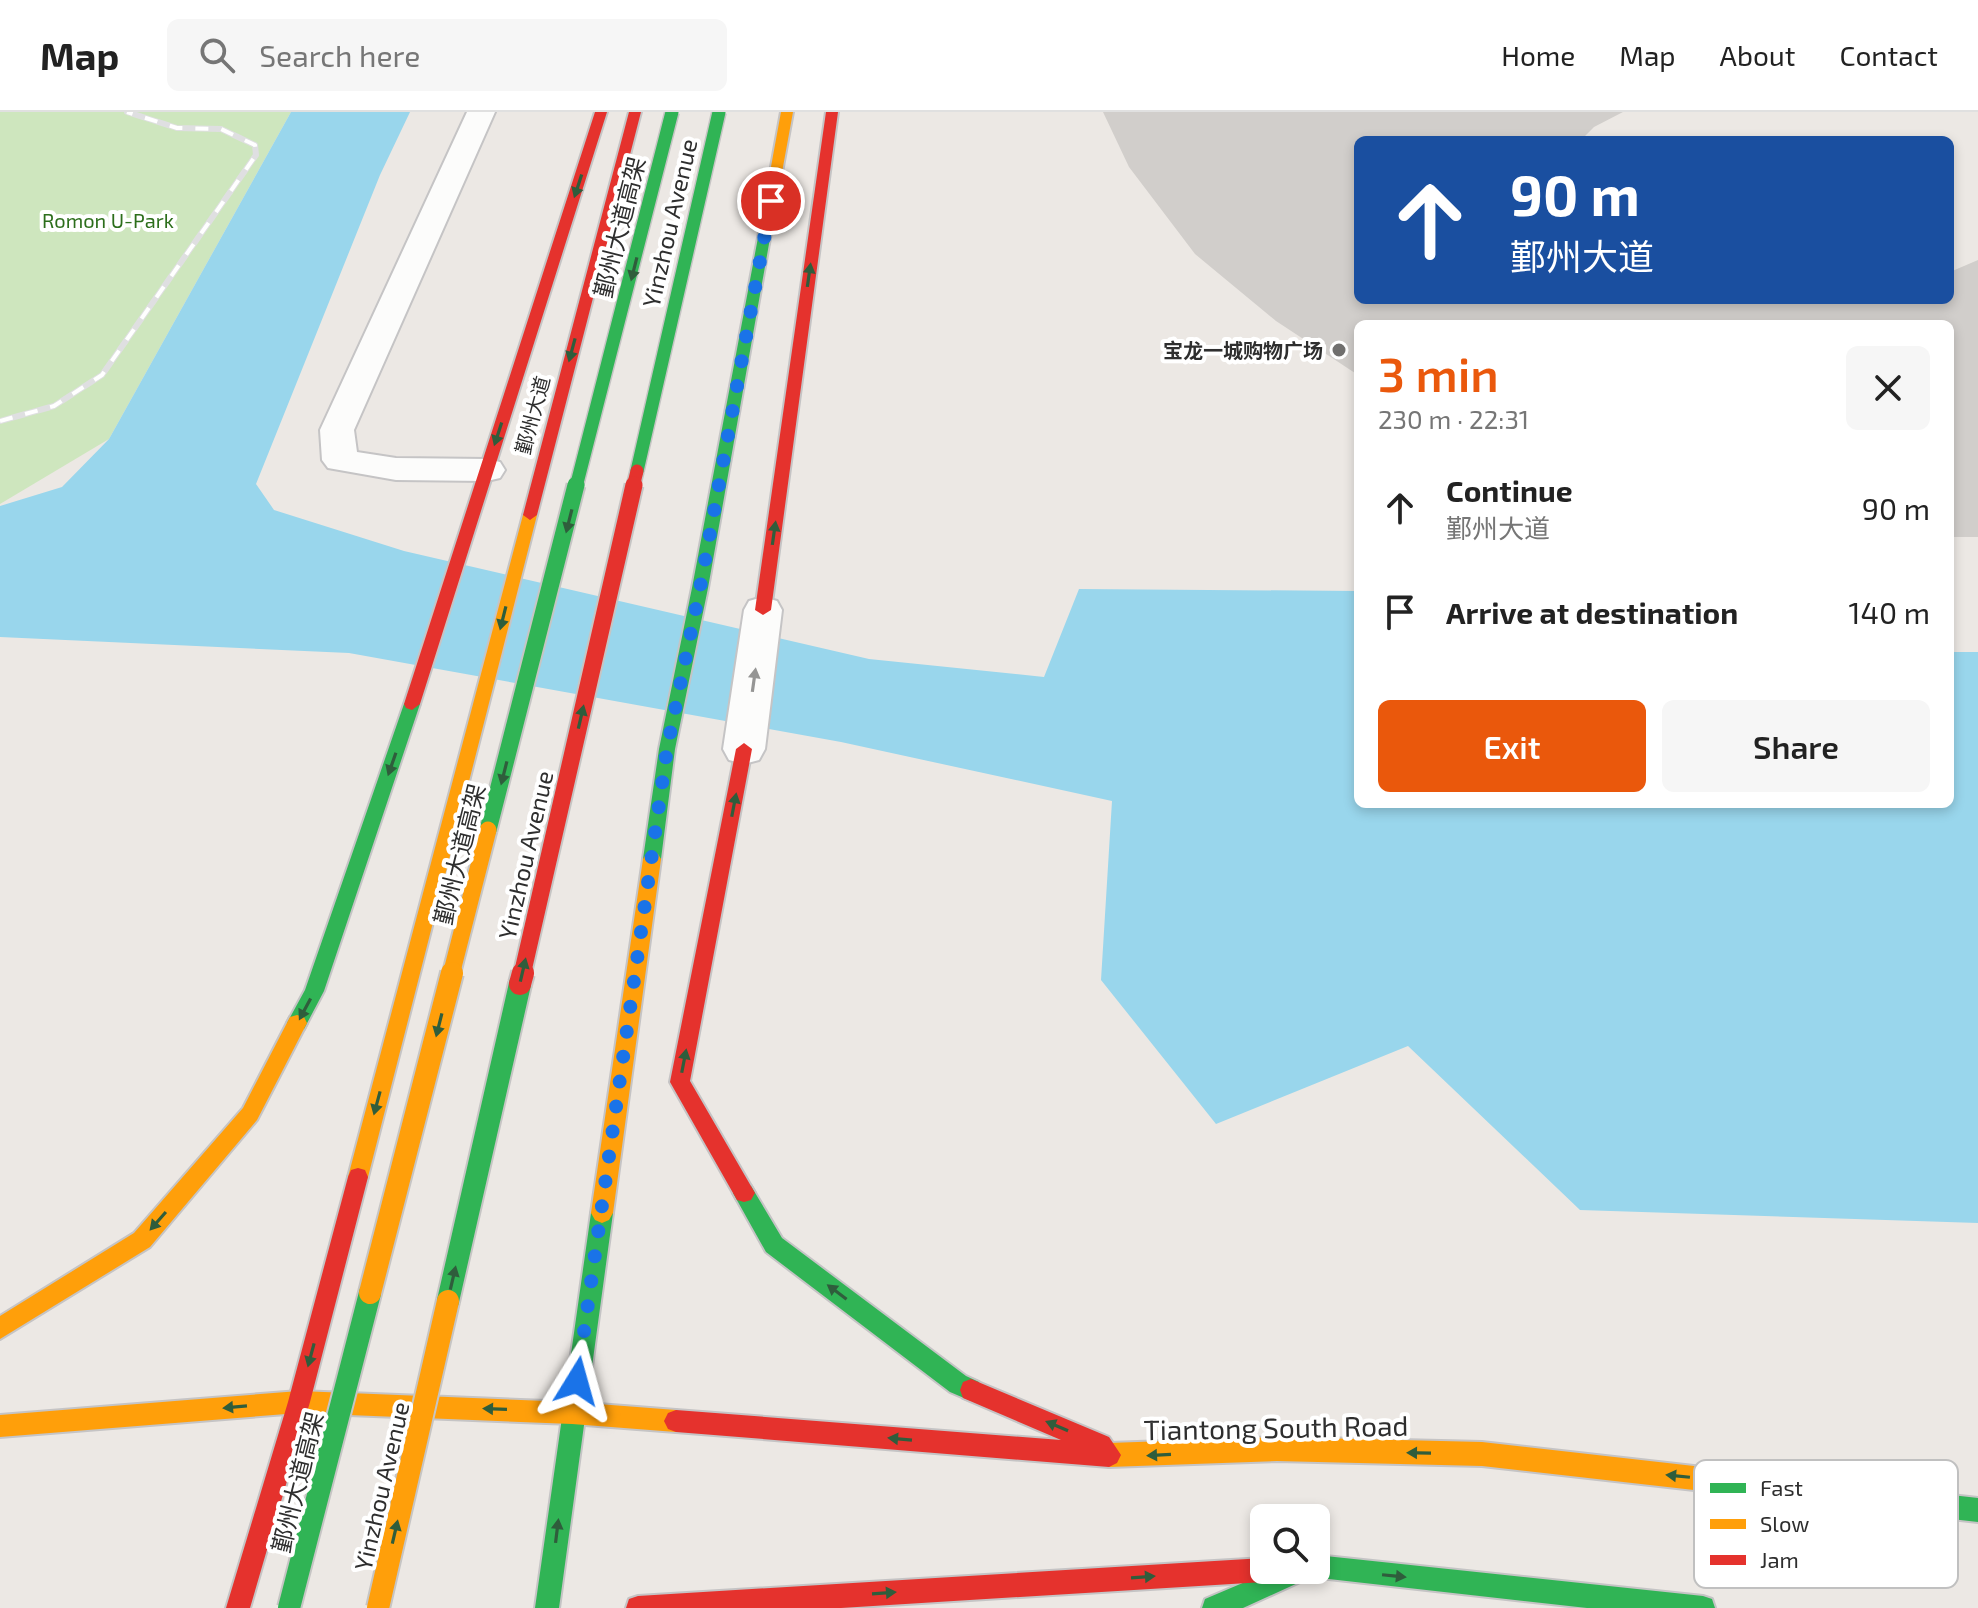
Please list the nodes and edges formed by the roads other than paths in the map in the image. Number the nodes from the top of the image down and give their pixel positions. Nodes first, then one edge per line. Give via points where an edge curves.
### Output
1 (481, 112) edge
2 (601, 112) edge
3 (635, 112) edge
4 (672, 112) edge
5 (719, 112) edge
6 (787, 112) edge
7 (832, 112) edge
8 (487, 470) junction
9 (763, 610) joint
10 (744, 749) joint
11 (24, 1306) edge
12 (0, 1328) edge
13 (299, 1402) junction
14 (572, 1413) junction
15 (0, 1426) edge
16 (1129, 1457) junction
17 (1694, 1478) edge
18 (1958, 1508) edge
19 (1978, 1510) edge
20 (1330, 1568) edge
21 (1250, 1571) edge
22 (1270, 1584) edge
23 (238, 1608) edge
24 (289, 1608) edge
25 (378, 1608) edge
26 (547, 1608) edge
27 (638, 1608) edge
28 (1214, 1608) edge
29 (1703, 1608) edge

1 - 8 street via 337,430 340,460 396,469
2 -> 8 main road
3 -> 13 main road, 鄞州大道
4 -> 24 main road, 鄞州大道高架, bridge
25 -> 5 main road, Yinzhou Avenue, bridge
6 - 14 main road via 667,749
9 -> 7 main road
8 -> 11 main road via 314,991 250,1114 142,1240
10 -> 9 street
16 -> 10 main road via 958,1384 774,1245 680,1082
11 - 12 main road
14 -> 13 main road, Tiantong South Road
13 -> 15 main road, Tiantong South Road
13 - 23 main road
16 -> 14 main road, Tiantong South Road
26 -> 14 main road
17 -> 16 main road, Tiantong South Road via 1482,1454 1277,1449
19 -> 18 main road, Tiantong South Road
20 -> 29 main road
27 -> 21 main road
22 - 28 main road

